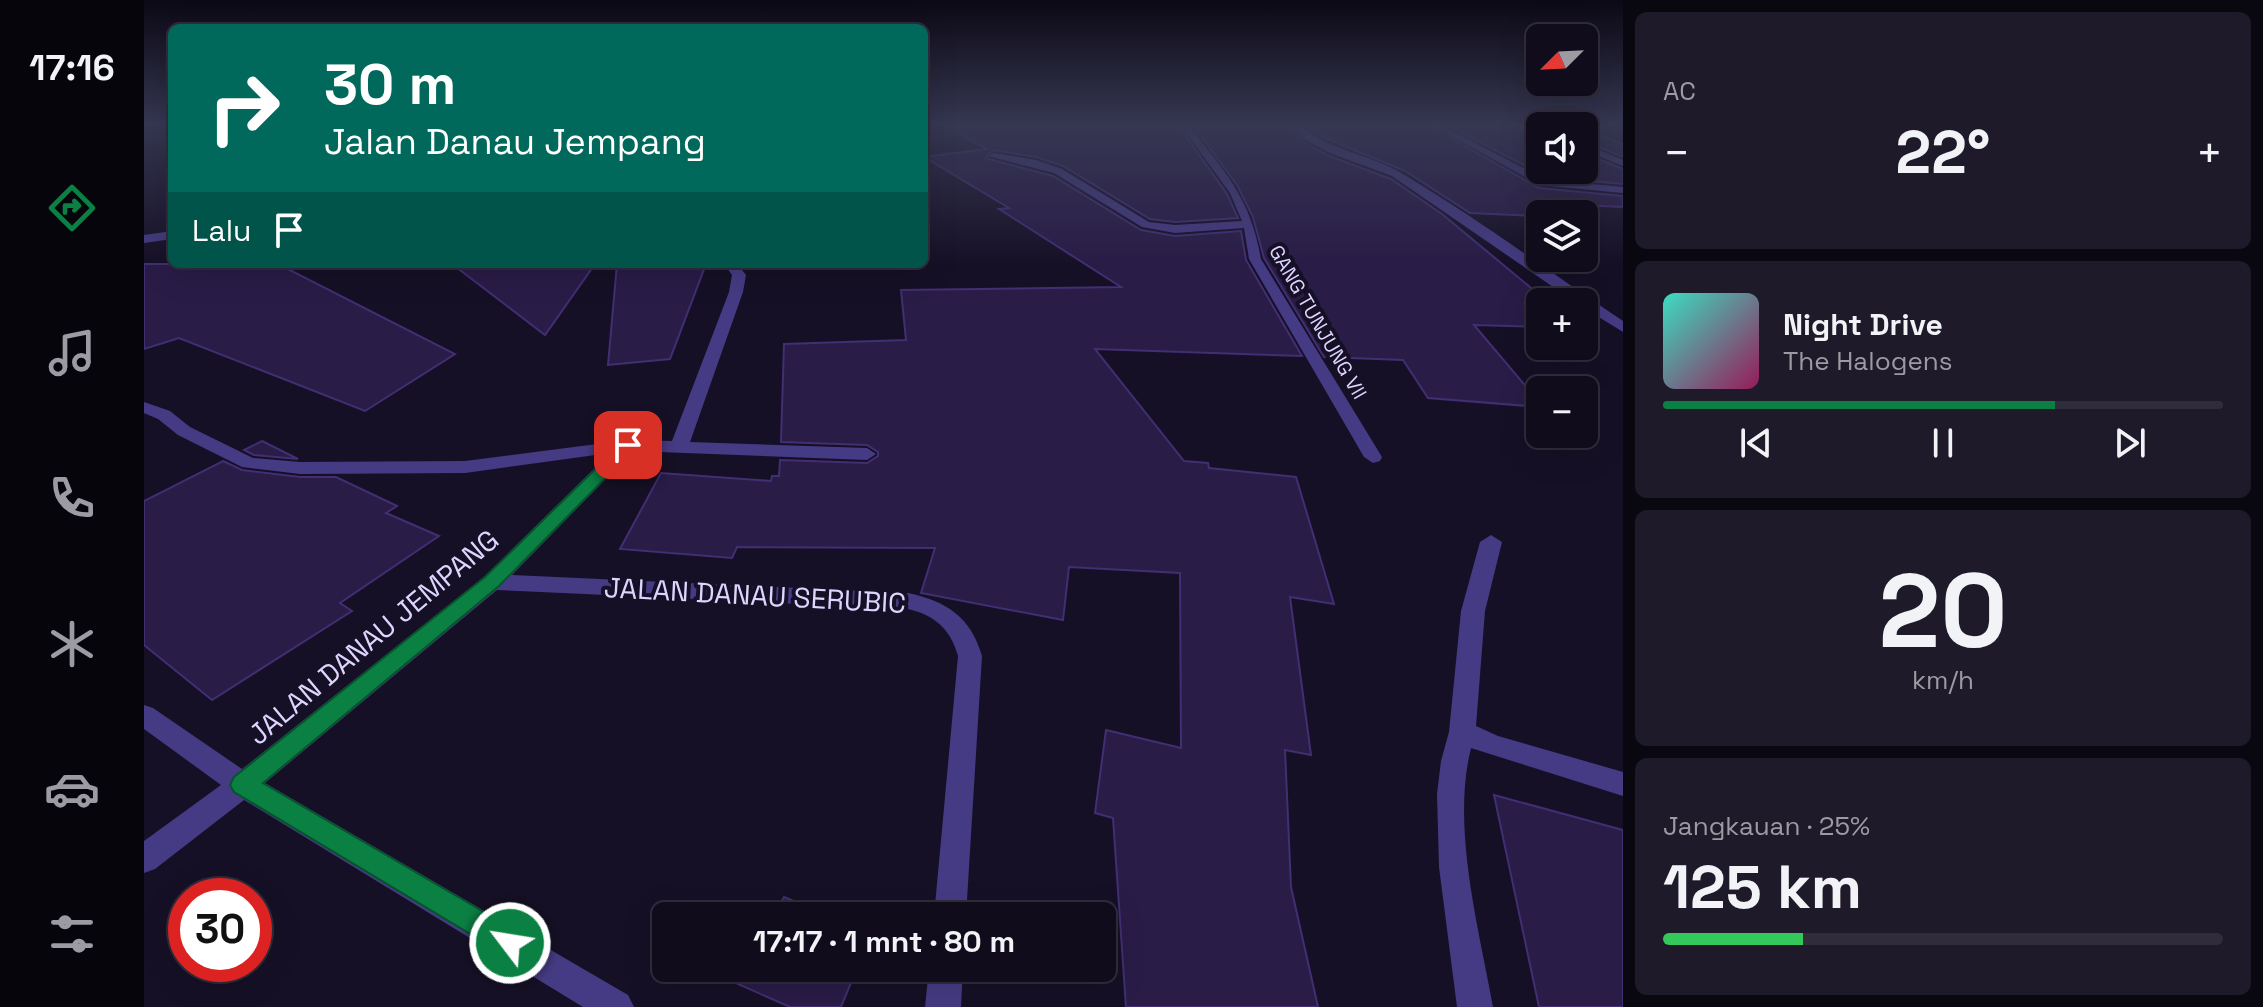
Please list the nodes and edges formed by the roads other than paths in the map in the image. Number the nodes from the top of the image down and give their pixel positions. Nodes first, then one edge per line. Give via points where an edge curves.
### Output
1 (1058, 171) edge
2 (1219, 171) edge
3 (1388, 171) edge
4 (1521, 171) edge
5 (1623, 190) edge
6 (1249, 224) junction
7 (168, 236) edge
8 (144, 239) edge
9 (733, 268) edge
10 (1623, 328) edge
11 (144, 407) edge
12 (628, 445) junction
13 (679, 447) junction
14 (867, 454) dead end
15 (1373, 457) dead end
16 (1491, 542) dead end
17 (492, 582) junction
18 (144, 715) edge
19 (1462, 732) junction
20 (1623, 784) edge
21 (243, 785) junction
22 (144, 859) edge
23 (951, 902) edge
24 (945, 982) edge
25 (616, 1007) edge
26 (943, 1007) edge
27 (1475, 1007) edge

1 - 6 street via 1146,225 1175,229
2 - 6 street, GANG TUNJUNG VII
3 - 10 street
4 - 5 street via 1544,183
6 - 15 street, GANG TUNJUNG VII via 1255,259
7 - 8 street
9 - 13 street via 739,275 736,292
11 - 12 street via 249,463 300,468 465,467
12 - 13 street
12 - 17 street, JALAN DANAU JEMPANG
13 - 14 street
16 - 19 street via 1473,611
17 - 21 street, JALAN DANAU JEMPANG
17 - 23 street, JALAN DANAU SERUBIC via 908,601 947,616 962,630 970,656
18 - 21 street
19 - 20 street
19 - 27 street via 1453,755 1453,857
21 - 22 street, JALAN DANAU JEMPANG
21 - 25 street
24 - 26 street

